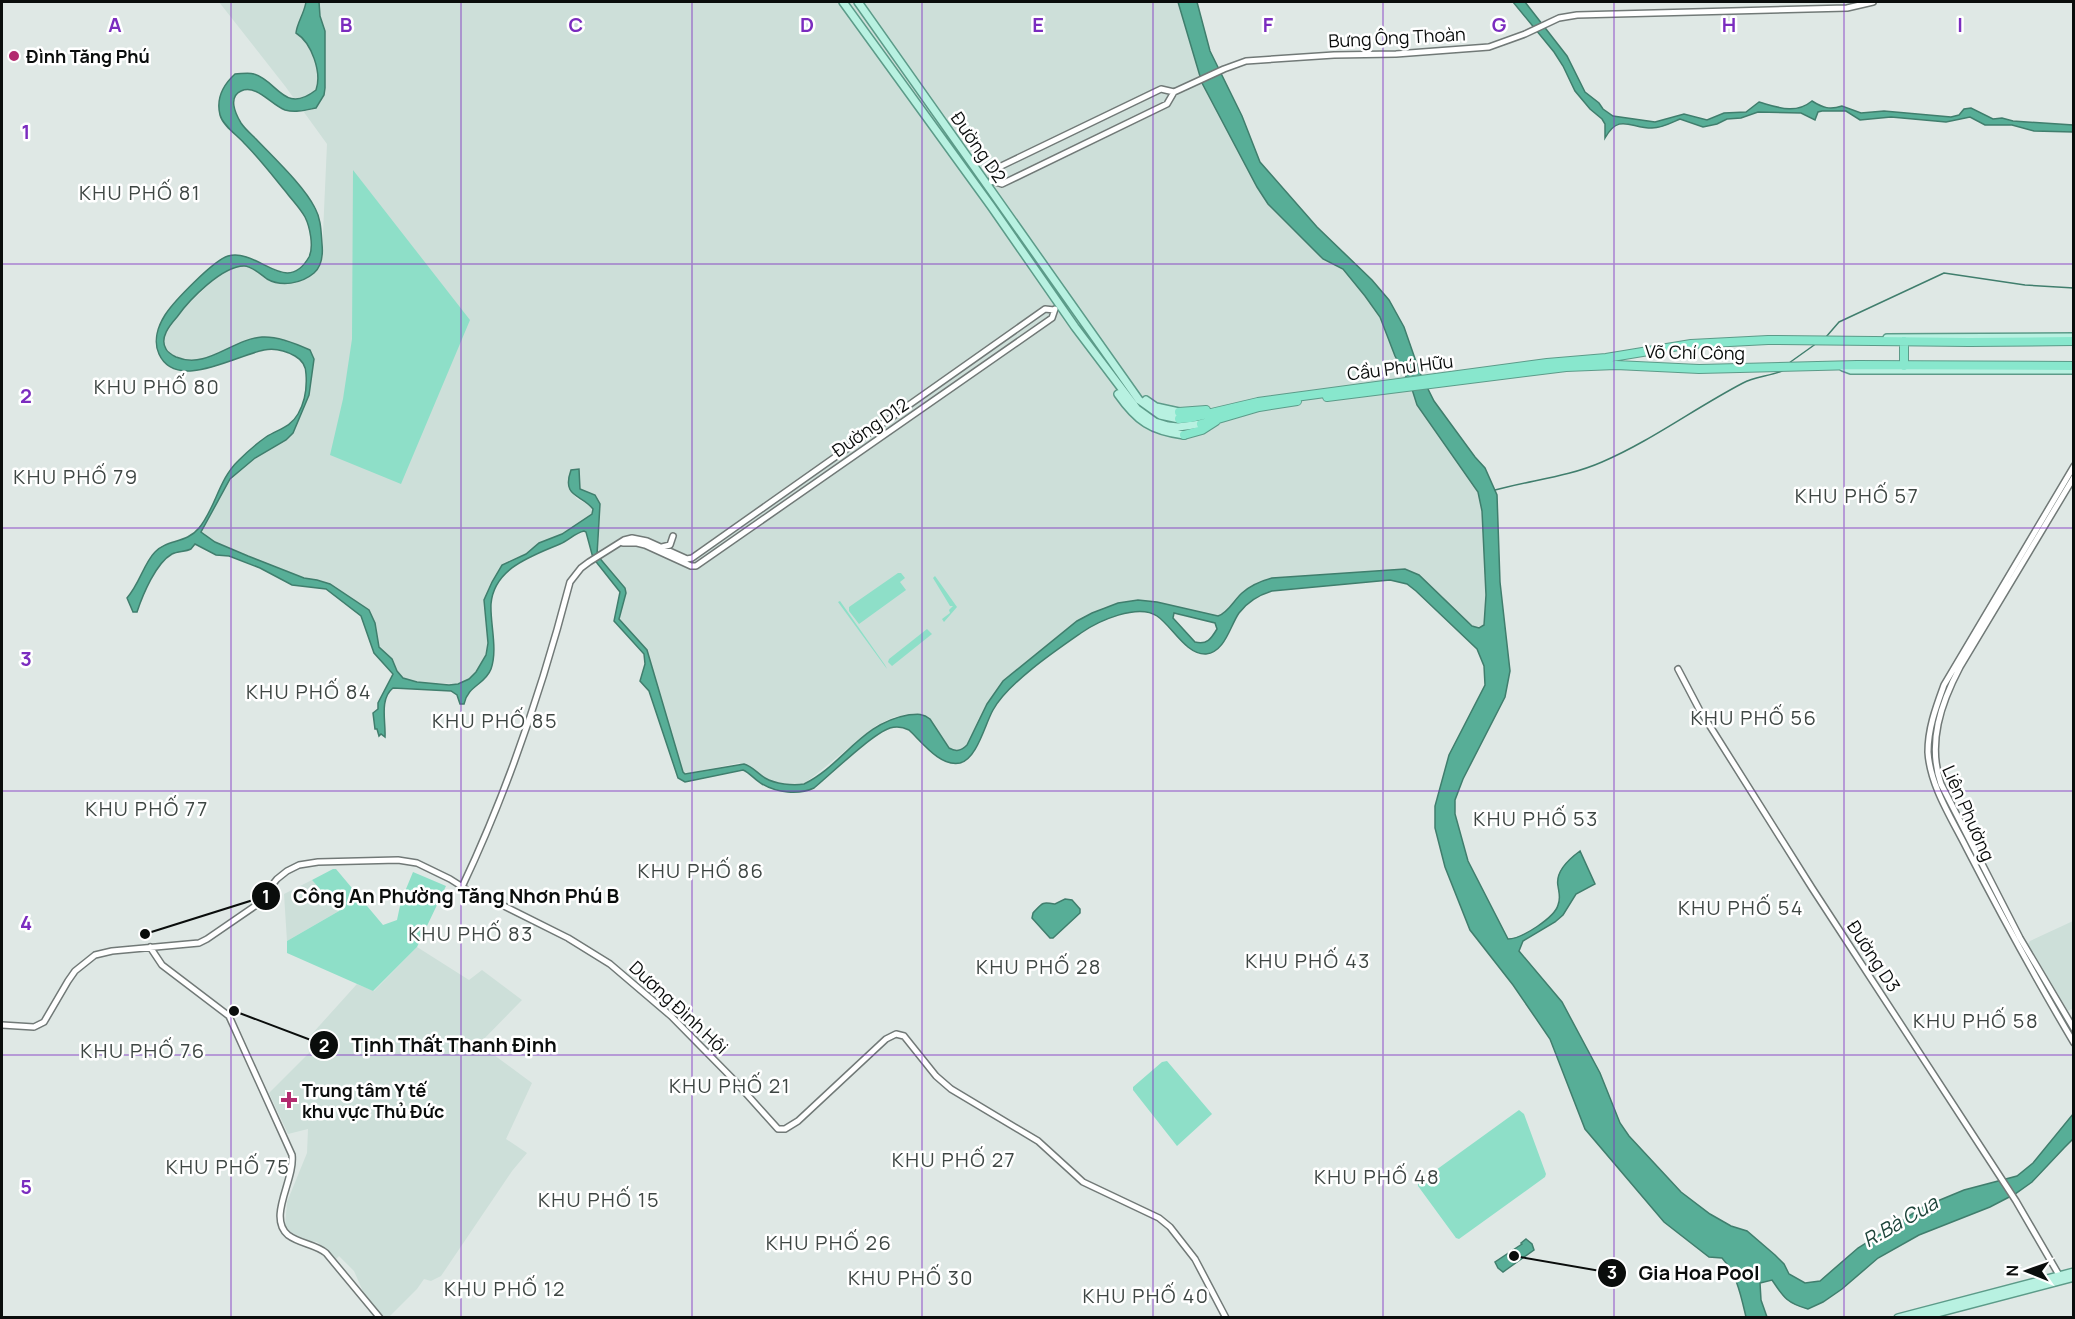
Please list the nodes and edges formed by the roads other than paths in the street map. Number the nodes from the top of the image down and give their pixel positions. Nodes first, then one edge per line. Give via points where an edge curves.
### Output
1 (841, 2) edge
2 (858, 2) edge
3 (1874, 2) edge
4 (1174, 92) junction
5 (990, 183) junction
6 (980, 189) junction
7 (1070, 300) junction
8 (1057, 308) junction
9 (1066, 315) junction
10 (2073, 339) edge
11 (1881, 340) junction
12 (1904, 342) junction
13 (1904, 366) junction
14 (1547, 367) junction
15 (1843, 367) junction
16 (2073, 368) edge
17 (1227, 412) junction
18 (1179, 416) joint
19 (1201, 424) joint
20 (1184, 435) joint
21 (2073, 466) edge
22 (2073, 477) edge
23 (2058, 497) junction
24 (673, 536) dead end
25 (618, 544) junction
26 (660, 547) junction
27 (1678, 669) dead end
28 (462, 887) junction
29 (2017, 939) junction
30 (150, 947) junction
31 (2, 1025) edge
32 (2073, 1029) edge
33 (2073, 1043) edge
34 (2073, 1272) edge
35 (2073, 1277) edge
36 (2060, 1278) junction
37 (1956, 1304) junction
38 (380, 1317) edge
39 (1226, 1317) edge
40 (1898, 1317) edge
41 (1918, 1317) edge

1 - 6 main road, Đường D2 via 957,165
2 - 5 main road, Đường D2
3 - 4 street, Bưng Ông Thoàn via 1847,8 1577,15 1559,18 1489,47 1239,63
4 - 5 street, Bưng Ông Thoàn via 1167,104 1002,184
4 - 5 street, Bưng Ông Thoàn via 1161,89 995,169
5 - 6 main road
5 - 7 main road, Đường D2
6 - 8 main road, Đường D2 via 1048,288
7 - 8 main road
7 - 18 main road, Đường D2 via 1139,400 1160,415
8 - 9 main road, Đường D2
8 - 25 street, Đường D12 via 1052,318 696,566 640,543
8 - 26 street, Đường D12 via 1045,309 692,558
9 - 19 main road, Đường D2 via 1142,414 1168,426
9 - 20 main road, Đường D2 via 1129,409 1157,430
10 - 11 main road, Võ Chí Công
10 - 12 highway, Võ Chí Công
11 - 12 highway, Võ Chí Công
11 - 14 highway, Võ Chí Công via 1712,342
12 - 13 highway
13 - 15 highway, Võ Chí Công
13 - 16 highway, Võ Chí Công
14 - 15 highway, Võ Chí Công
14 - 17 highway, Cầu Phú Hữu via 1259,404
15 - 16 main road, Võ Chí Công
17 - 18 highway
17 - 19 highway
17 - 20 highway via 1202,430
21 - 23 street, Liên Phường
22 - 23 street, Liên Phường
23 - 29 street, Liên Phường via 1944,685 1929,733 1928,753 1937,789
24 - 26 street via 669,546
25 - 26 street via 636,538
25 - 28 street via 581,568 570,582 516,756
27 - 36 street, Đường D3 via 1812,888 2016,1201
28 - 30 street via 417,863 307,863 287,871 255,906 199,943
28 - 39 street, Dương Đình Hội via 568,938 610,964 671,1016 778,1129 792,1126 886,1039 896,1034 904,1036 951,1089 1038,1141 1083,1182 1159,1218 1195,1259
29 - 32 street, Liên Phường
29 - 33 street, Liên Phường
30 - 31 street via 95,955 75,971 44,1022 34,1027
30 - 38 street via 162,965 229,1016 246,1050 292,1155 280,1212 281,1227 293,1238 326,1253
34 - 36 main road
35 - 36 main road
36 - 37 main road
37 - 40 main road
37 - 41 main road

